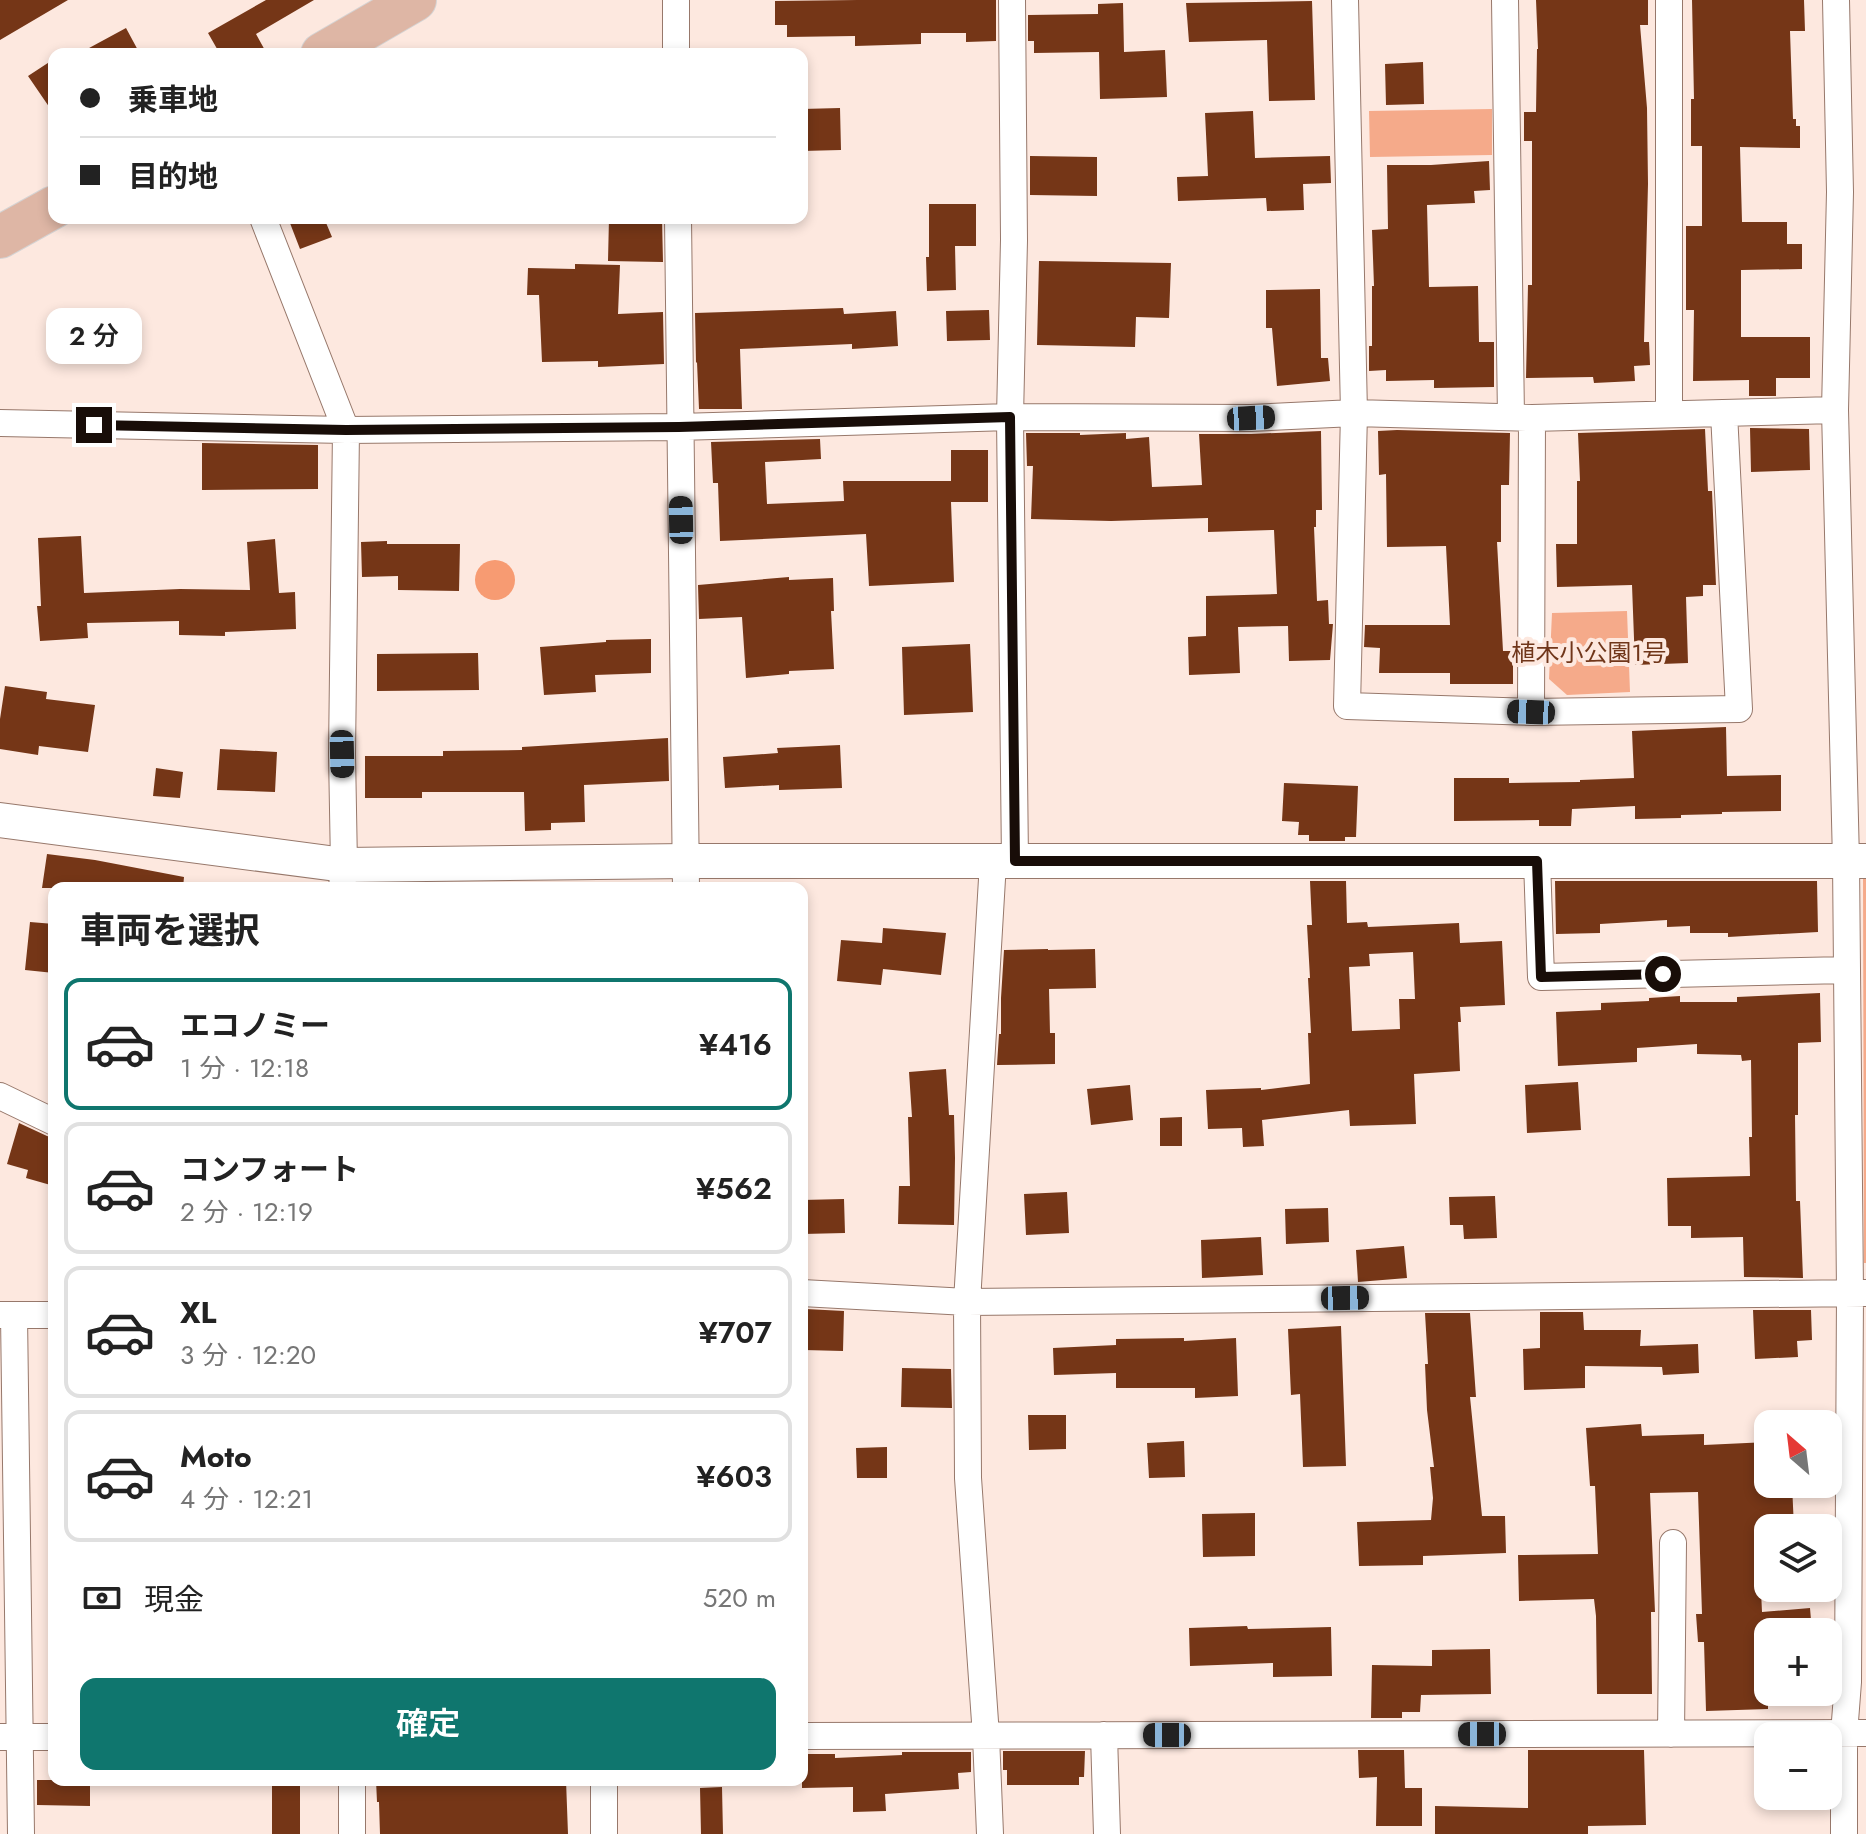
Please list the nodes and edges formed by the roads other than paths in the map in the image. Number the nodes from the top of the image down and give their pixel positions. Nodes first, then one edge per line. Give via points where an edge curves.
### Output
1 (676, 0) edge
2 (1012, 0) edge
3 (1345, 0) edge
4 (1505, 0) edge
5 (1669, 0) edge
6 (1836, 0) edge
7 (400, 4) edge
8 (331, 48) edge
9 (676, 48) edge
10 (48, 210) edge
11 (265, 224) edge
12 (678, 224) edge
13 (0, 237) edge
14 (1835, 410) junction
15 (1354, 413) junction
16 (1724, 413) junction
17 (1669, 414) junction
18 (1010, 417) junction
19 (1522, 417) junction
20 (0, 423) edge
21 (679, 427) junction
22 (346, 430) junction
23 (1531, 712) junction
24 (0, 820) edge
25 (1004, 861) junction
26 (1537, 861) junction
27 (1856, 861) edge
28 (686, 875) edge
29 (343, 877) edge
30 (1847, 970) junction
31 (0, 1096) edge
32 (48, 1119) edge
33 (808, 1293) edge
34 (1858, 1293) edge
35 (967, 1302) junction
36 (7, 1315) edge
37 (48, 1315) edge
38 (1673, 1543) dead end
39 (1671, 1734) junction
40 (1855, 1734) edge
41 (1104, 1735) junction
42 (808, 1736) edge
43 (986, 1736) junction
44 (10, 1737) edge
45 (48, 1737) edge
46 (352, 1786) edge
47 (604, 1786) edge
48 (21, 1834) edge
49 (352, 1834) edge
50 (604, 1834) edge
51 (990, 1834) edge
52 (1107, 1834) edge
53 (1844, 1834) edge

1 - 9 street
2 - 18 street
3 - 15 street
4 - 19 street
5 - 17 street
6 - 14 street via 1840,192
7 - 8 main road
10 - 13 main road
11 - 22 street
12 - 21 street
14 - 16 street
14 - 27 street
15 - 18 street
15 - 19 street
15 - 23 street via 1347,706
16 - 17 street
16 - 23 street via 1739,709
17 - 19 street
18 - 21 street
18 - 25 street
19 - 23 street
20 - 22 street
21 - 22 street
21 - 28 street
22 - 29 street
24 - 29 street
25 - 26 street
25 - 28 street
25 - 35 street
26 - 27 street
26 - 30 street via 1541,977
27 - 30 street
28 - 29 street
30 - 34 street
31 - 32 street
33 - 35 street
34 - 35 street
34 - 40 street via 1848,1666
35 - 43 street via 968,1478
36 - 37 street
36 - 44 street
38 - 39 street
39 - 40 street
39 - 41 street
40 - 53 street
41 - 43 street
41 - 52 street
42 - 43 street
43 - 51 street
44 - 45 street
44 - 48 street
46 - 49 street
47 - 50 street

